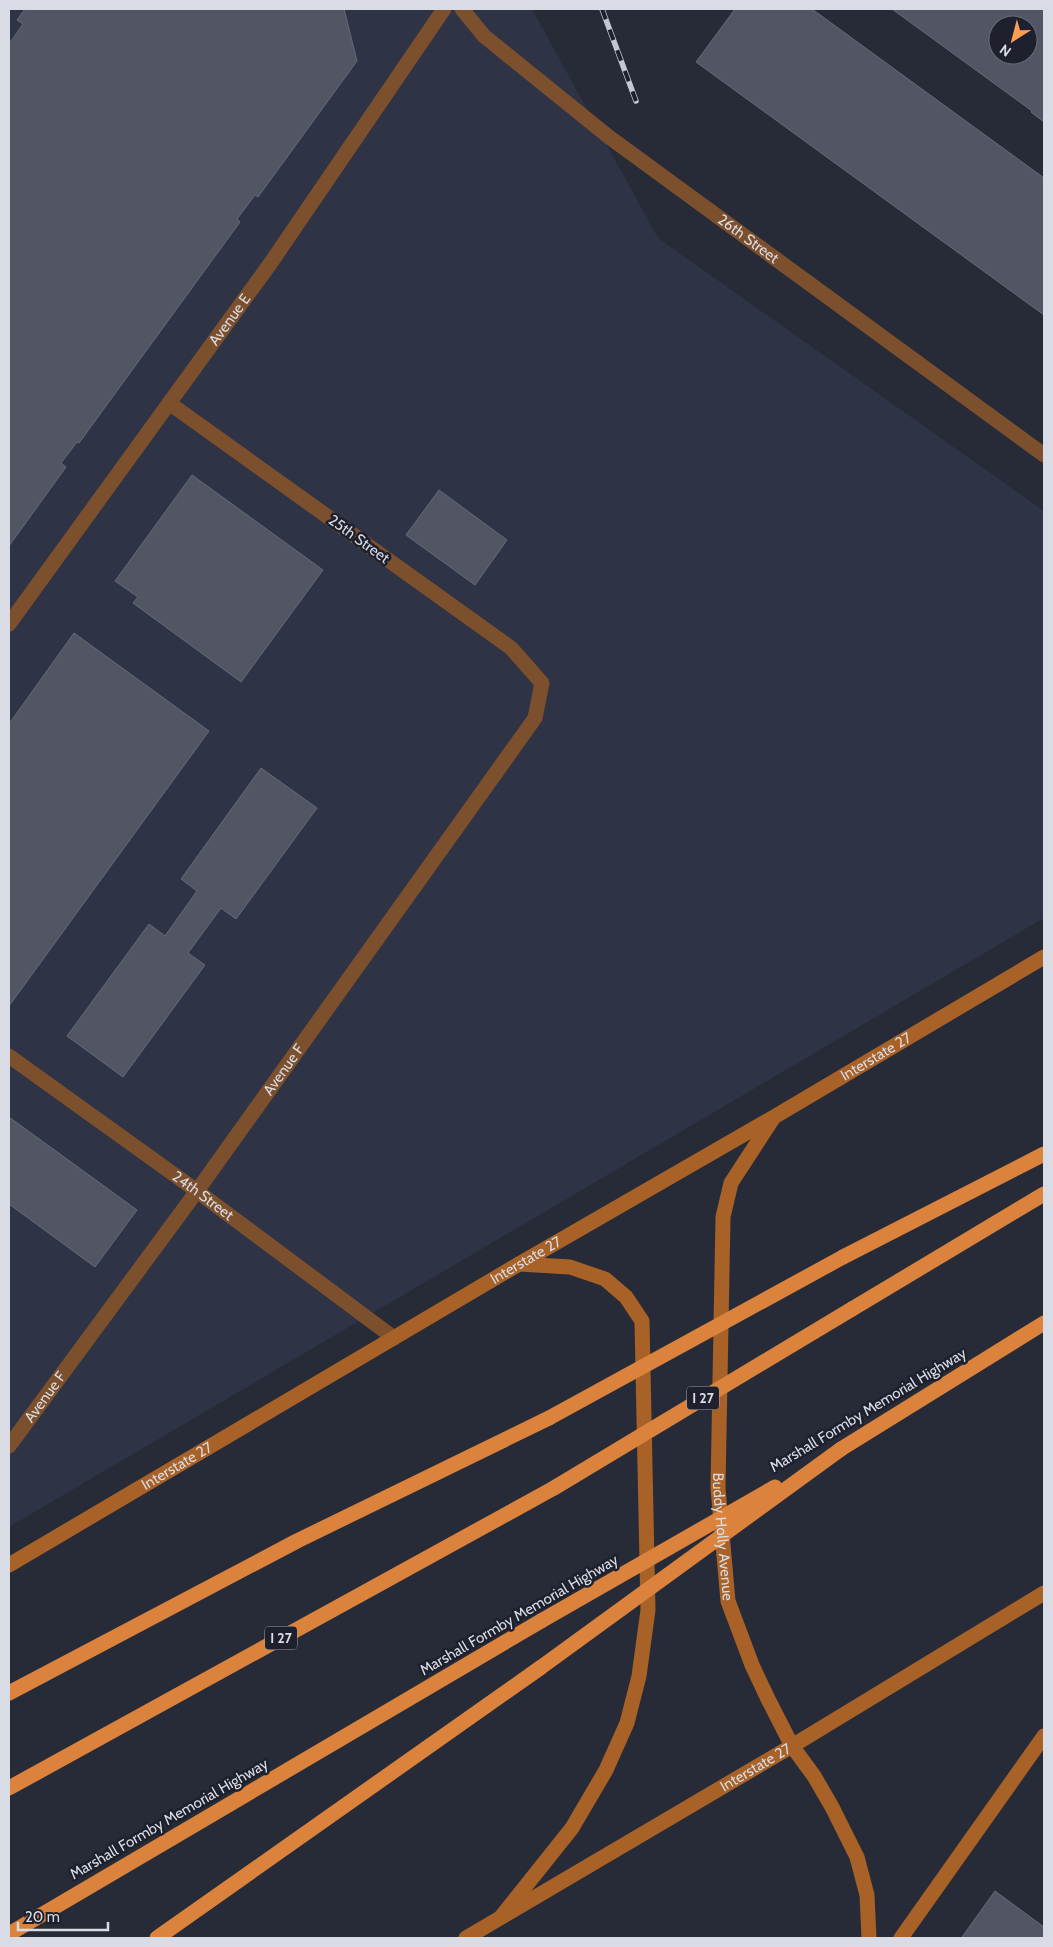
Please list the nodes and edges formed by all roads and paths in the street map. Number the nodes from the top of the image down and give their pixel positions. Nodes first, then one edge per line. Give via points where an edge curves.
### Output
1 (444, 9) edge
2 (462, 9) edge
3 (169, 402) junction
4 (1044, 455) edge
5 (9, 624) edge
6 (542, 683) joint
7 (1044, 957) edge
8 (9, 1056) edge
9 (774, 1117) junction
10 (1044, 1154) edge
11 (197, 1191) junction
12 (1044, 1194) edge
13 (519, 1264) junction
14 (1044, 1323) edge
15 (394, 1338) junction
16 (9, 1446) edge
17 (841, 1449) junction
18 (9, 1566) edge
19 (1044, 1593) edge
20 (9, 1694) edge
21 (1044, 1736) edge
22 (792, 1746) junction
23 (9, 1788) edge
24 (501, 1917) junction
25 (9, 1934) edge
26 (157, 1938) edge
27 (466, 1938) edge
28 (869, 1938) edge
29 (901, 1938) edge

1 - 3 street, Avenue E via 270,264
2 - 4 street, 26th Street via 484,36 609,137
3 - 5 street, Avenue E
3 - 6 street, 25th Street via 511,648
6 - 11 street, Avenue F via 535,718
7 - 9 main road, Interstate 27
8 - 11 street, 24th Street
9 - 13 main road, Interstate 27
9 - 22 main road, Buddy Holly Avenue via 731,1183 723,1217 718,1488 728,1601 752,1665
10 - 20 highway, bridge via 843,1257 550,1418 297,1541
11 - 15 street, 24th Street
11 - 16 street, Avenue F
12 - 23 highway, I 27, bridge via 554,1488
13 - 15 main road, Interstate 27
13 - 24 main road via 570,1268 605,1279 626,1297 642,1321 648,1610 639,1676 629,1714 606,1770 572,1828
14 - 17 highway, Marshall Formby Memorial Highway
15 - 18 main road, Interstate 27
17 - 25 highway, Marshall Formby Memorial Highway, bridge
17 - 26 highway, bridge via 540,1668
19 - 22 main road, Interstate 27
21 - 29 main road
22 - 24 main road, Interstate 27
22 - 28 main road, Buddy Holly Avenue via 832,1807 856,1857 867,1895
24 - 27 main road, Interstate 27

